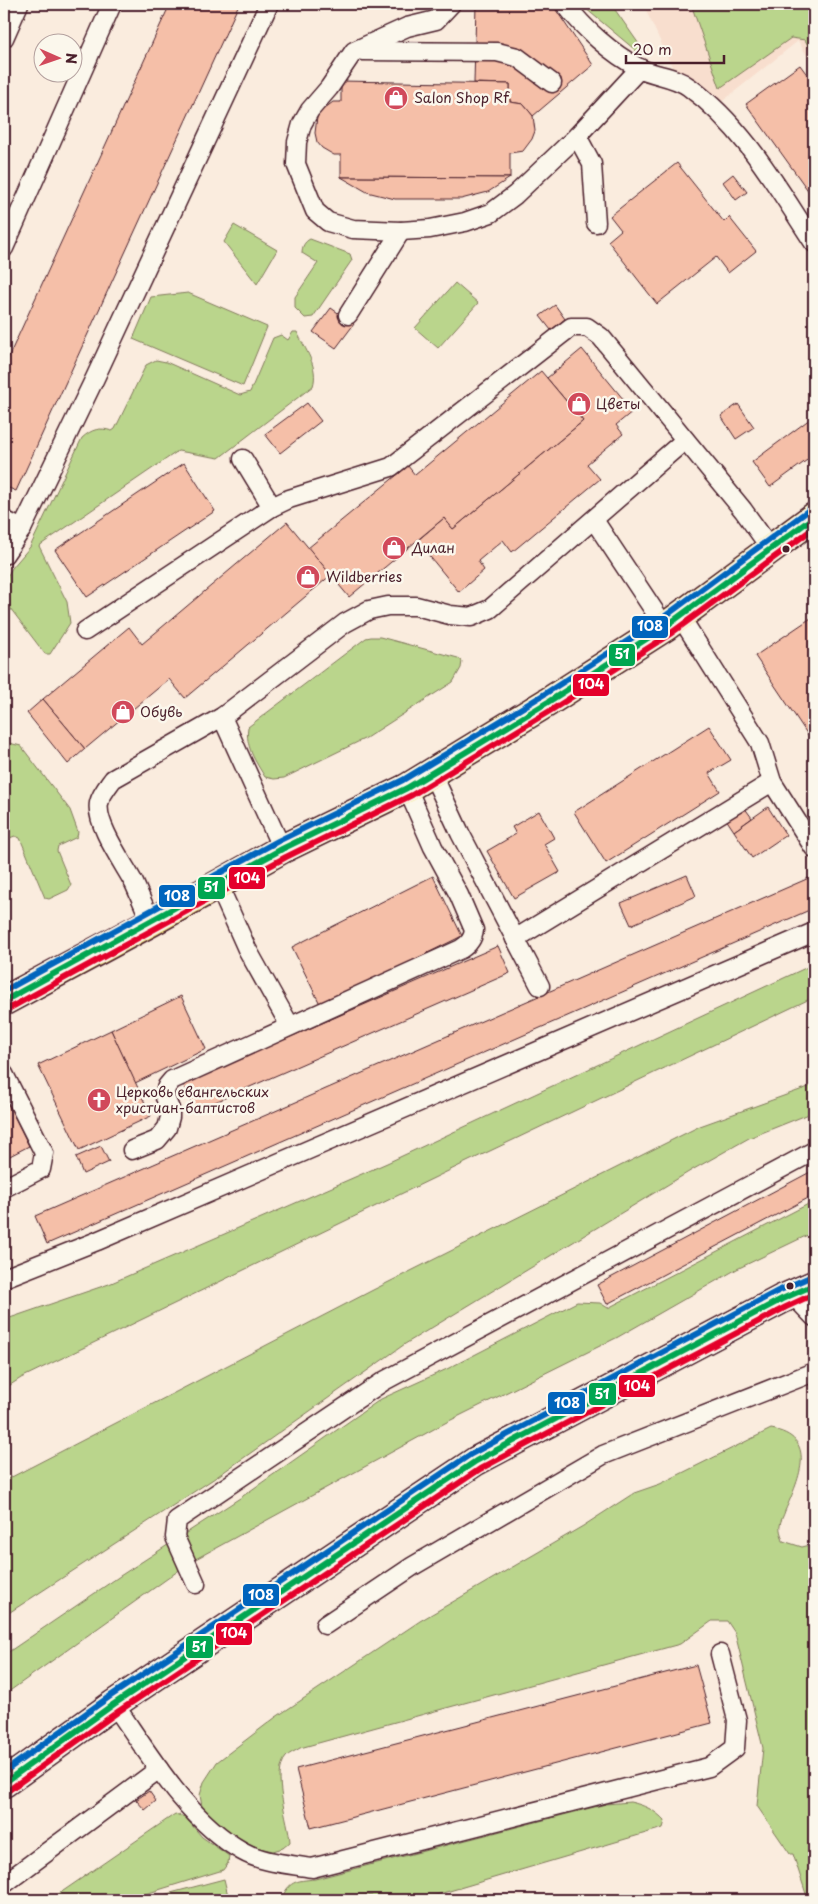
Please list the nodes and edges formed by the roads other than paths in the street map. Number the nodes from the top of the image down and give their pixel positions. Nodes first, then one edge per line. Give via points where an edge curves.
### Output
1 (112, 4) edge
2 (269, 4) edge
3 (451, 4) edge
4 (565, 4) edge
5 (17, 5) edge
6 (4, 38) edge
7 (354, 51) junction
8 (640, 68) junction
9 (552, 83) dead end
10 (576, 136) junction
11 (596, 223) dead end
12 (401, 231) junction
13 (814, 243) edge
14 (4, 248) edge
15 (348, 315) dead end
16 (685, 440) junction
17 (243, 459) dead end
18 (272, 507) junction
19 (814, 517) edge
20 (4, 520) edge
21 (594, 520) junction
22 (22, 529) junction
23 (771, 549) junction
24 (4, 555) edge
25 (673, 621) junction
26 (85, 631) dead end
27 (222, 717) junction
28 (432, 773) junction
29 (772, 782) junction
30 (407, 788) junction
31 (814, 848) edge
32 (282, 849) junction
33 (218, 884) junction
34 (151, 922) junction
35 (814, 932) edge
36 (515, 939) junction
37 (540, 986) dead end
38 (4, 1001) edge
39 (290, 1026) junction
40 (4, 1074) edge
41 (132, 1150) dead end
42 (814, 1151) edge
43 (4, 1188) edge
44 (4, 1278) edge
45 (803, 1289) edge
46 (814, 1317) edge
47 (814, 1372) edge
48 (196, 1584) dead end
49 (325, 1625) dead end
50 (720, 1654) dead end
51 (114, 1704) junction
52 (158, 1768) junction
53 (4, 1783) edge
54 (4, 1884) edge

1 - 14 lane
2 - 22 lane
3 - 7 lane via 436,20 407,27
4 - 8 lane via 613,50
5 - 6 lane
7 - 9 lane via 497,52 517,57
7 - 12 lane via 302,124 296,164 315,211 328,222 353,229
8 - 10 lane
8 - 13 lane via 687,85 719,112 754,151
10 - 11 lane via 592,164
10 - 12 lane via 515,195 491,213 456,224
12 - 15 lane
16 - 18 lane via 601,337 587,327 572,327 391,467 289,498
16 - 21 lane
16 - 23 lane
17 - 18 lane
18 - 26 lane
19 - 23 main road
20 - 22 lane
21 - 25 lane
21 - 27 lane via 490,609 471,617 416,606 369,610 344,623
22 - 24 lane
23 - 25 main road
25 - 28 main road
25 - 29 lane via 760,743
27 - 32 lane
27 - 34 lane via 113,779 100,802 99,812 113,849
28 - 30 main road
28 - 36 lane
29 - 31 lane
29 - 36 lane
30 - 32 main road
30 - 39 lane via 459,895 474,936 461,949
32 - 33 main road
33 - 34 main road
33 - 39 lane via 247,950
34 - 38 main road
35 - 44 lane
36 - 37 lane
39 - 41 lane via 172,1080 164,1095 170,1109 167,1128 157,1140
40 - 43 lane via 44,1153 41,1169
42 - 48 lane via 384,1381 177,1520 175,1537
45 - 46 lane
45 - 51 main road via 476,1461
47 - 49 lane via 603,1455 413,1566
50 - 52 lane via 737,1720 735,1748 709,1768 312,1868 275,1863 242,1851 203,1822
51 - 52 lane
51 - 53 main road
52 - 54 lane

